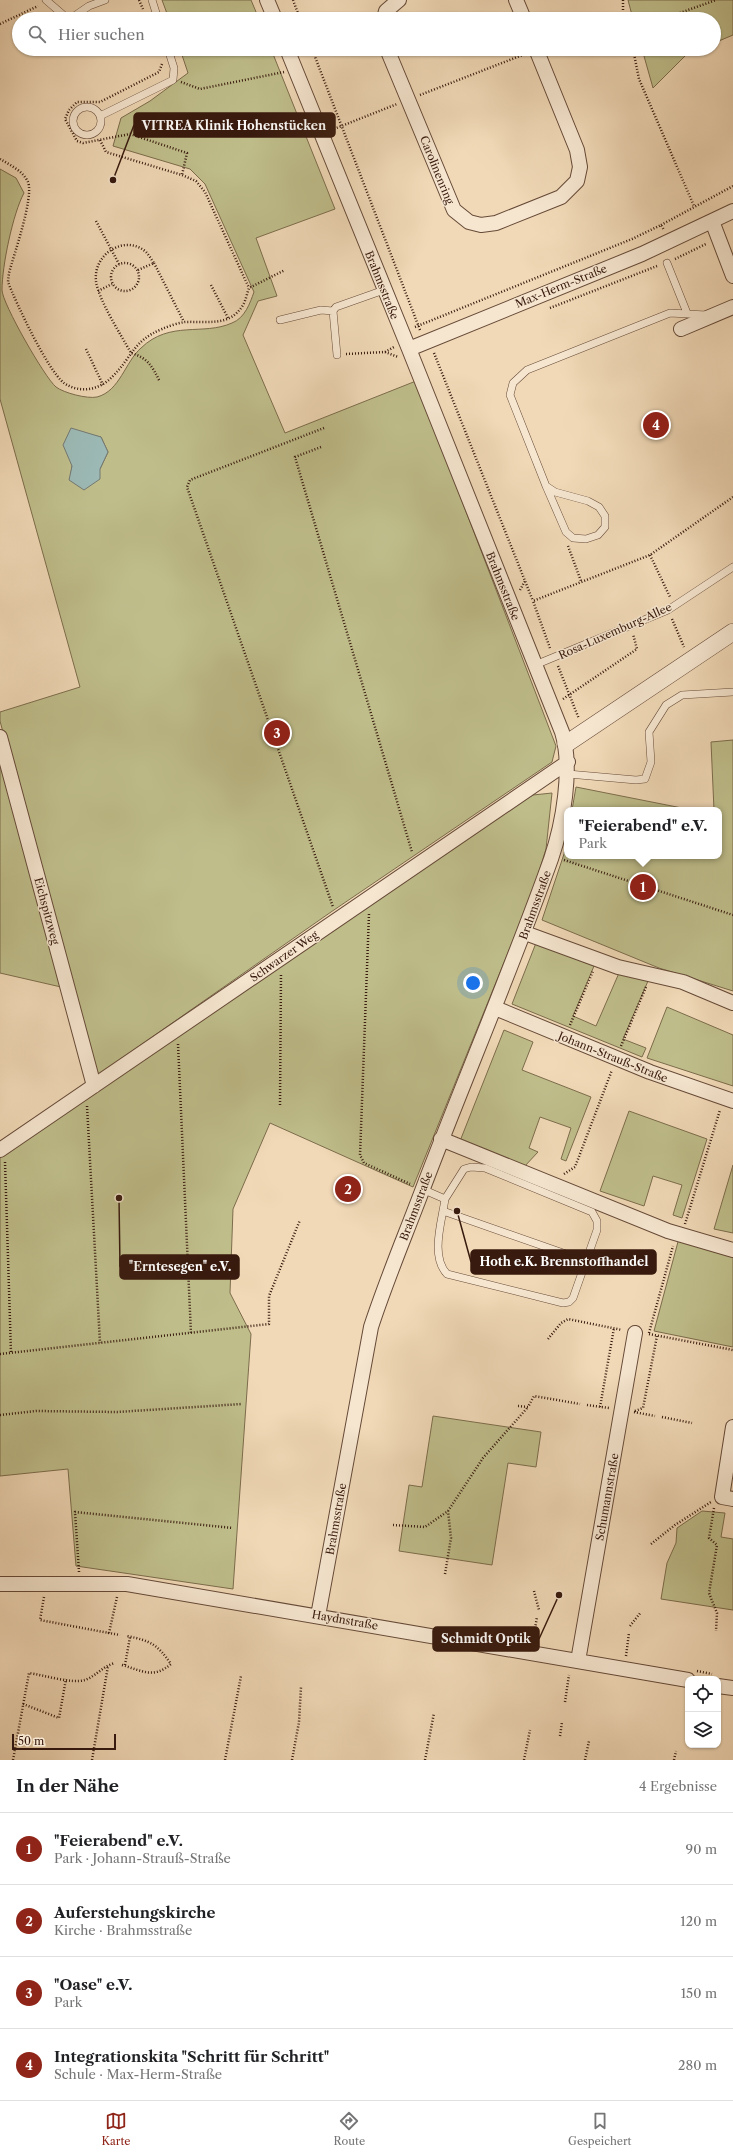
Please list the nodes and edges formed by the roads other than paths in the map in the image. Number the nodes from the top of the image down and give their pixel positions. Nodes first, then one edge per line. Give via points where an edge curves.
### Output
1 (105, 0) edge
2 (152, 0) edge
3 (267, 0) edge
4 (399, 0) edge
5 (516, 0) edge
6 (48, 1) edge
7 (61, 12) edge
8 (80, 12) edge
9 (156, 12) edge
10 (272, 12) edge
11 (386, 12) edge
12 (521, 12) edge
13 (170, 56) edge
14 (290, 56) edge
15 (390, 56) edge
16 (539, 56) edge
17 (100, 116) junction
18 (733, 211) edge
19 (712, 221) junction
20 (667, 263) dead end
21 (733, 276) edge
22 (384, 290) junction
23 (733, 307) edge
24 (333, 311) junction
25 (687, 313) junction
26 (712, 316) junction
27 (280, 320) dead end
28 (681, 329) dead end
29 (409, 349) junction
30 (337, 355) road end
31 (546, 486) junction
32 (733, 567) edge
33 (733, 632) edge
34 (534, 666) junction
35 (733, 692) edge
36 (0, 737) edge
37 (566, 744) junction
38 (568, 768) junction
39 (525, 933) junction
40 (733, 1003) edge
41 (495, 1008) junction
42 (94, 1086) junction
43 (728, 1099) edge
44 (441, 1139) junction
45 (1, 1153) edge
46 (422, 1190) junction
47 (445, 1199) junction
48 (444, 1211) junction
49 (733, 1250) edge
50 (586, 1261) junction
51 (642, 1334) road end
52 (733, 1427) edge
53 (733, 1499) edge
54 (0, 1584) edge
55 (318, 1616) junction
56 (578, 1661) junction
57 (685, 1679) edge
58 (721, 1686) edge
59 (733, 1688) edge

1 - 8 lane
2 - 9 lane
3 - 10 street
4 - 11 street
5 - 12 street
6 - 7 lane
13 - 17 lane via 174,68 173,80
14 - 22 street, Brahmsstraße
15 - 16 street, Carolinenring via 454,210 468,222 481,225 496,223 561,197 578,181 580,167 577,150
17 - 17 lane via 96,110 83,107 73,117 75,130 81,135 94,134 102,123
18 - 19 street, Max-Herm-Straße
19 - 21 street
19 - 29 street, Max-Herm-Straße via 642,254
20 - 25 lane
22 - 24 lane
22 - 29 street, Brahmsstraße
23 - 26 street
24 - 27 lane via 321,310
24 - 30 lane
25 - 26 lane
25 - 31 lane via 670,313 534,367 513,383 510,395
26 - 28 street
29 - 34 street, Brahmsstraße
31 - 31 lane via 566,532 573,538 586,539 598,535 605,527 605,516 599,507 588,501 555,492
32 - 34 lane, Rosa-Luxemburg-Allee via 668,610
33 - 37 street
34 - 37 street, Brahmsstraße
35 - 38 lane via 682,695 666,704 649,732 651,762 644,779 620,779
36 - 42 street, Eichspitzweg
37 - 38 street, Brahmsstraße
38 - 39 street, Brahmsstraße via 556,846
38 - 42 street, Schwarzer Weg
39 - 40 street via 597,961 683,982
39 - 41 street, Brahmsstraße
41 - 43 street, Johann-Strauß-Straße via 616,1058
41 - 44 street, Brahmsstraße
42 - 45 street, Schwarzer Weg
44 - 46 street, Brahmsstraße
44 - 49 street via 676,1233
46 - 47 lane
46 - 55 street, Brahmsstraße via 371,1327
47 - 48 lane
47 - 50 lane via 464,1169 477,1167 587,1209 595,1217 597,1226
48 - 50 lane
48 - 50 lane via 438,1251 442,1269 447,1274 563,1303 573,1298
51 - 56 street, Schumannstraße via 622,1411
52 - 53 street via 722,1497
54 - 55 street, Haydnstraße via 127,1584
55 - 56 street, Haydnstraße
56 - 57 street, Haydnstraße
58 - 59 street

